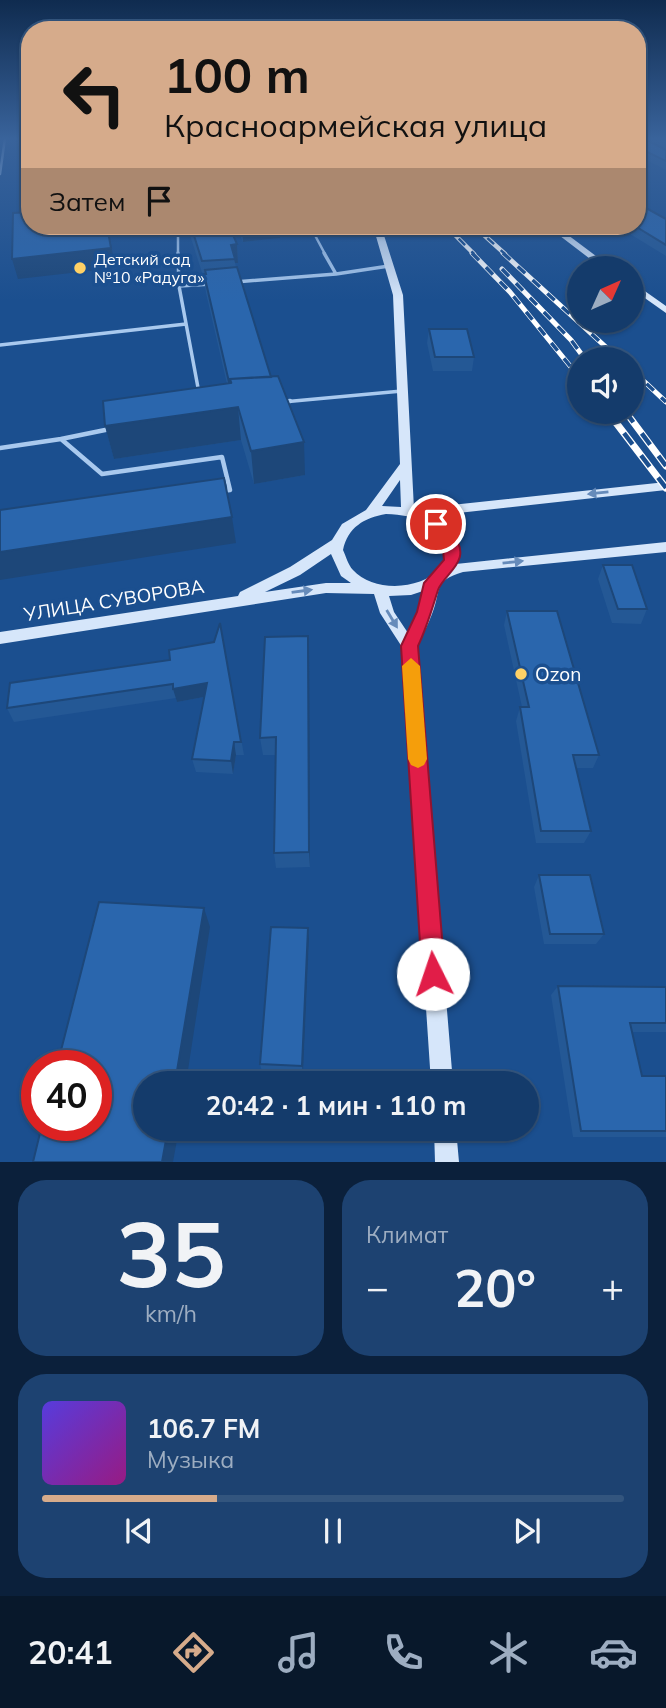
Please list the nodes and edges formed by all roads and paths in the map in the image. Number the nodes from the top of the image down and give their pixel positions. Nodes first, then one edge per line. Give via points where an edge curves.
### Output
1 (178, 235) edge
2 (315, 235) edge
3 (380, 235) edge
4 (563, 235) edge
5 (592, 256) edge
6 (389, 265) junction
7 (336, 274) junction
8 (231, 282) edge
9 (218, 283) edge
10 (179, 286) junction
11 (644, 294) edge
12 (666, 310) edge
13 (186, 324) junction
14 (0, 345) edge
15 (402, 391) junction
16 (200, 397) edge
17 (282, 402) edge
18 (113, 429) edge
19 (61, 439) junction
20 (0, 449) edge
21 (405, 465) junction
22 (666, 486) edge
23 (216, 492) edge
24 (371, 513) junction
25 (411, 513) junction
26 (337, 543) junction
27 (666, 547) edge
28 (446, 572) junction
29 (432, 583) junction
30 (379, 590) junction
31 (235, 601) junction
32 (0, 638) edge
33 (409, 646) junction
34 (441, 1071) edge
35 (446, 1141) edge
36 (447, 1162) edge

1 - 10 lane
2 - 7 lane
3 - 6 street
4 - 5 street
6 - 7 lane
6 - 15 street via 398,295
7 - 8 lane
9 - 10 lane
10 - 13 lane
11 - 12 street
13 - 14 lane
13 - 16 lane
15 - 17 lane
15 - 21 street
18 - 19 lane
19 - 20 lane
19 - 23 lane via 102,474 222,457 230,490
21 - 24 street
21 - 25 street
22 -> 25 street
24 - 25 street
24 - 26 street via 348,524
25 - 28 street via 436,524 449,541 452,560
26 - 30 street via 337,557 345,570
26 - 31 street, УЛИЦА СУВОРОВА via 295,571
28 -> 27 street
28 - 29 street
29 - 30 street via 408,591
29 - 33 street via 426,612
31 -> 30 street, УЛИЦА СУВОРОВА via 326,588
30 -> 33 street via 387,613
31 - 32 street, УЛИЦА СУВОРОВА
33 - 34 street
35 - 36 street

